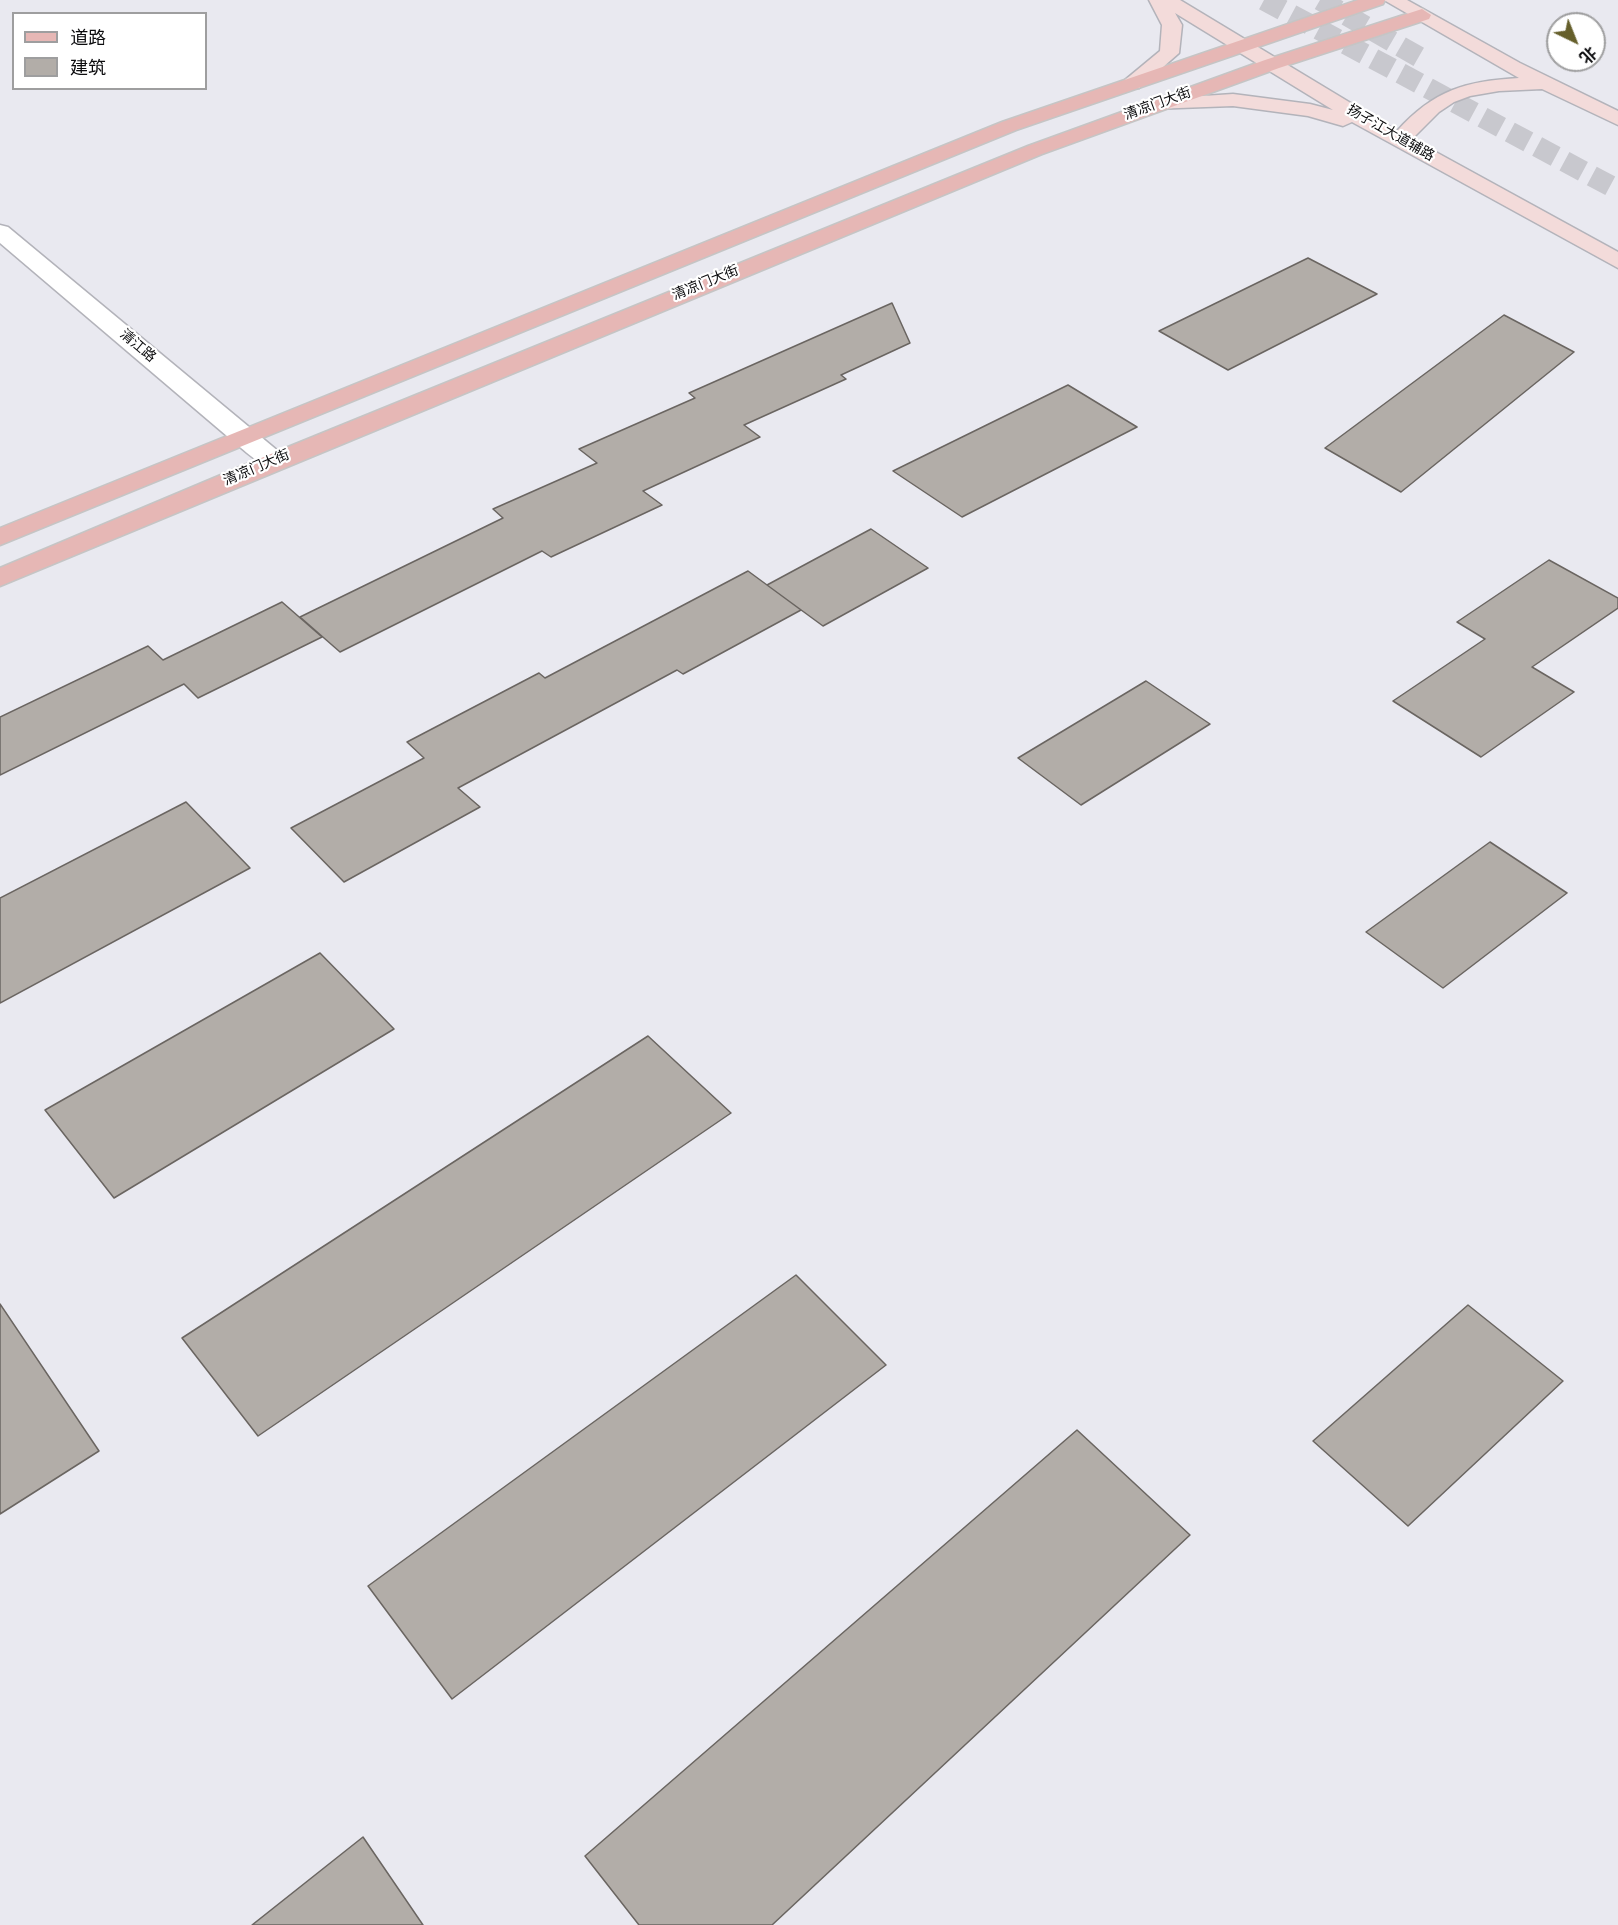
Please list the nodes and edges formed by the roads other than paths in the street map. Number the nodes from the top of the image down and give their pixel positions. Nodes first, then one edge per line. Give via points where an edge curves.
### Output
1 (1158, 0) edge
2 (1167, 0) edge
3 (1376, 0) edge
4 (1394, 0) edge
5 (1422, 15) junction
6 (1241, 45) junction
7 (1272, 64) junction
8 (1545, 83) junction
9 (1132, 84) junction
10 (1158, 105) junction
11 (1618, 119) edge
12 (1022, 122) junction
13 (1393, 137) junction
14 (1057, 142) junction
15 (0, 232) edge
16 (1618, 261) edge
17 (243, 437) junction
18 (275, 460) junction
19 (0, 537) edge
20 (0, 578) edge

1 - 9 main road via 1172,25 1168,53
2 - 6 main road, 扬子江大道辅路
3 - 6 main road, 清凉门大街
4 - 5 main road
5 - 7 main road, 清凉门大街
5 - 8 main road
6 - 7 main road, 扬子江大道辅路
6 - 9 main road, 清凉门大街
7 - 10 main road, 清凉门大街
7 - 13 main road, 扬子江大道辅路
8 - 11 main road
8 - 13 main road via 1458,90
9 - 12 main road, 清凉门大街
10 - 13 main road via 1233,100 1310,110
10 - 14 main road, 清凉门大街
12 - 14 main road
12 - 17 main road, 清凉门大街
13 - 16 main road, 扬子江大道辅路
14 - 18 main road, 清凉门大街
15 - 17 street, 清江路
17 - 18 street, 清江路
17 - 19 main road, 清凉门大街
18 - 20 main road, 清凉门大街

